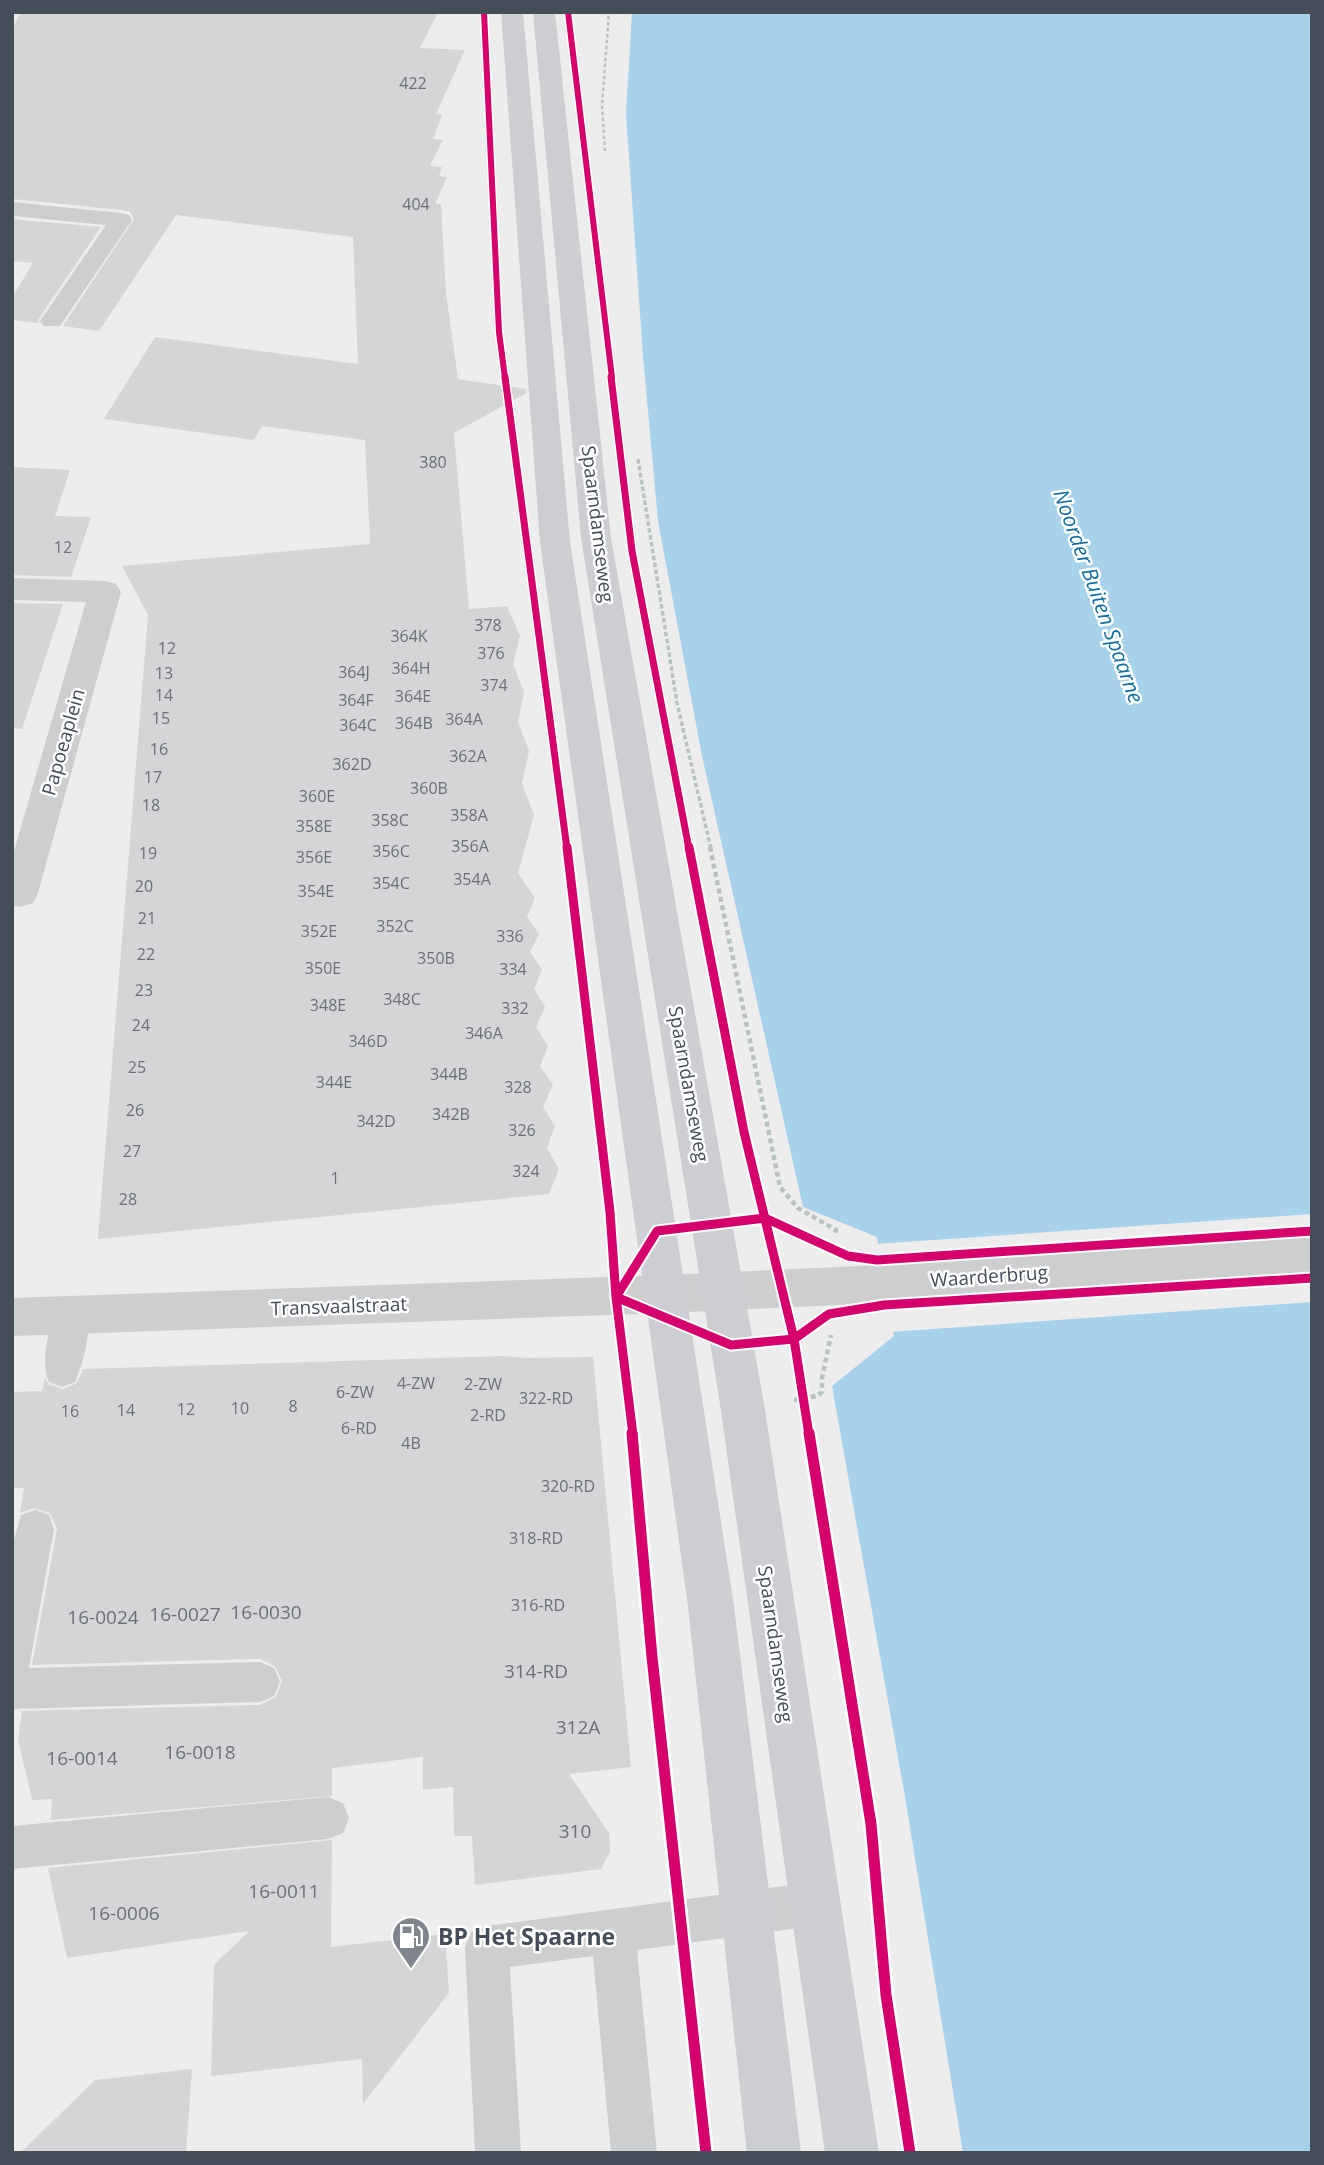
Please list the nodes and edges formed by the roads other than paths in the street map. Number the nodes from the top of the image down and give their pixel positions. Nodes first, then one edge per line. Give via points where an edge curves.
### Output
1 (512, 12) edge
2 (544, 12) edge
3 (12, 208) edge
4 (52, 321) dead end
5 (12, 589) edge
6 (20, 893) dead end
7 (1312, 1255) edge
8 (723, 1291) junction
9 (666, 1294) junction
10 (72, 1315) junction
11 (12, 1317) edge
12 (62, 1370) dead end
13 (35, 1529) dead end
14 (12, 1661) edge
15 (260, 1682) dead end
16 (12, 1689) edge
17 (328, 1818) dead end
18 (12, 1848) edge
19 (814, 1904) junction
20 (747, 1914) junction
21 (613, 1931) junction
22 (498, 2153) edge
23 (634, 2153) edge
24 (774, 2153) edge
25 (852, 2153) edge

1 - 9 main road via 555,542
2 - 8 main road, Spaarndamseweg via 596,538
3 - 4 lane via 121,220
5 - 6 street, Papoeaplein via 105,592
7 - 8 street, Waarderbrug
8 - 9 street, Waarderbrug
8 - 19 main road, Spaarndamseweg
9 - 10 street, Transvaalstraat
9 - 20 main road via 711,1606
10 - 11 street, Transvaalstraat
10 - 12 lane
13 - 14 lane
15 - 16 lane
17 - 18 lane
19 - 20 lane
19 - 25 main road, Spaarndamseweg
20 - 21 lane
20 - 24 main road
21 - 22 lane via 487,1948
21 - 23 lane

